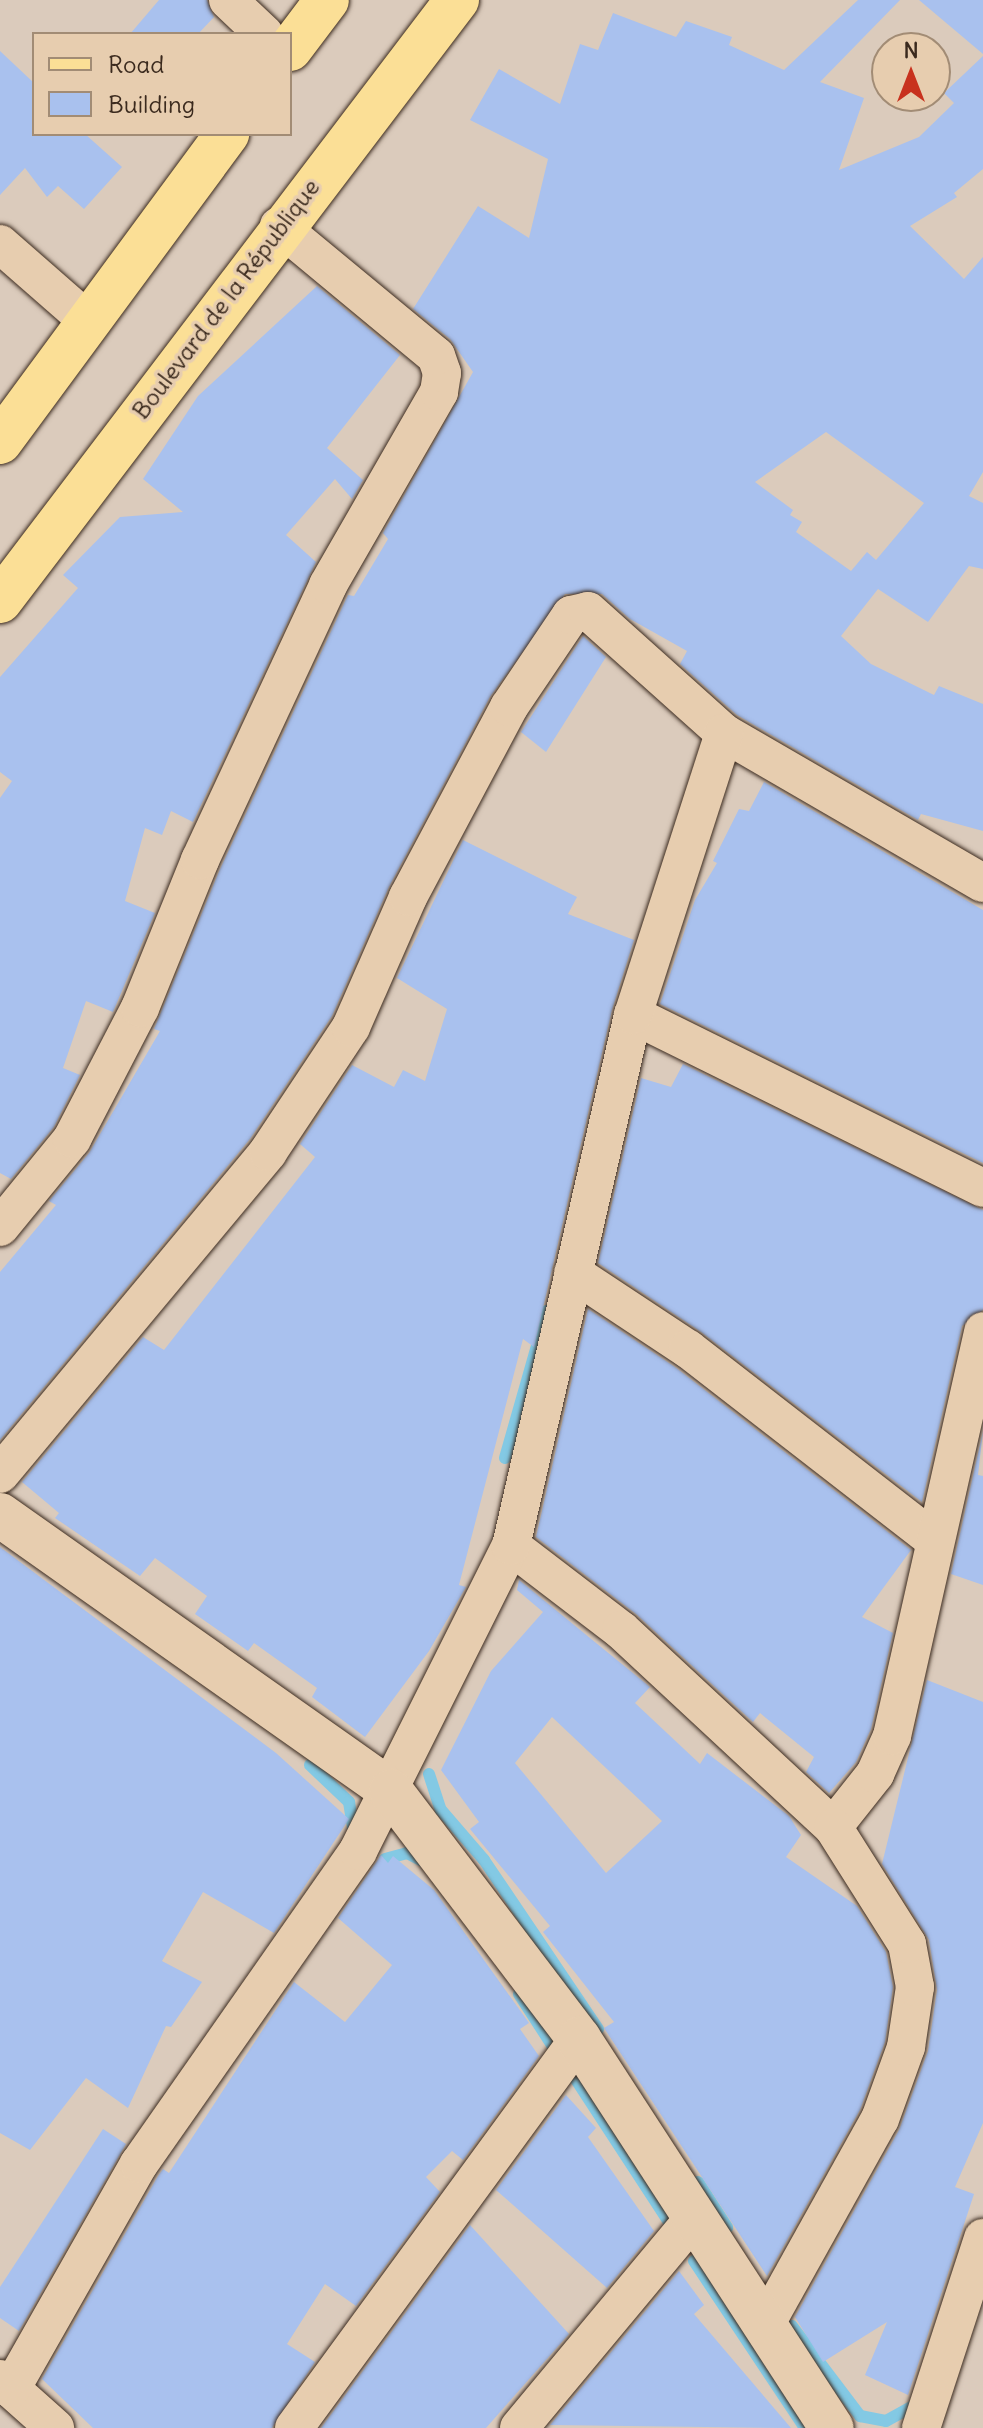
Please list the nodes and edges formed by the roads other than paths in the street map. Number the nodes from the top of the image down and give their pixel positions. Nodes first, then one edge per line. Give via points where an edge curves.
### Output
1 (228, 0) edge
2 (327, 0) edge
3 (457, 0) edge
4 (262, 32) edge
5 (292, 46) edge
6 (226, 136) edge
7 (279, 226) junction
8 (0, 244) edge
9 (89, 322) junction
10 (0, 442) edge
11 (0, 601) edge
12 (724, 733) junction
13 (983, 883) edge
14 (633, 1015) junction
15 (983, 1188) edge
16 (0, 1227) edge
17 (573, 1273) junction
18 (983, 1331) edge
19 (0, 1474) edge
20 (0, 1515) edge
21 (932, 1538) junction
22 (511, 1546) junction
23 (391, 1791) junction
24 (833, 1827) junction
25 (579, 2039) junction
26 (692, 2220) junction
27 (983, 2238) edge
28 (764, 2327) junction
29 (5, 2384) edge
30 (55, 2428) edge
31 (294, 2428) edge
32 (519, 2428) edge
33 (832, 2428) edge
34 (921, 2428) edge

1 - 4 street
2 - 5 main road
3 - 7 main road, Boulevard de la République
6 - 9 main road
7 - 11 main road, Boulevard de la République
7 - 16 street via 436,356 442,373 439,392 328,585 200,860 140,1008 72,1139
8 - 9 street
9 - 10 main road
12 - 13 street
12 - 14 street
12 - 19 street via 588,611 571,615 502,720 408,897 351,1027 268,1152
14 - 15 street
14 - 17 street
17 - 21 street via 688,1349
17 - 22 street
18 - 21 street
20 - 23 street
21 - 24 street via 892,1736 875,1774
22 - 23 street
22 - 24 street via 621,1630
23 - 25 street
23 - 29 street via 358,1851 139,2164
24 - 28 street via 907,1944 915,1987 906,2047 880,2119
25 - 26 street
25 - 31 street
26 - 28 street
26 - 32 street
27 - 34 street
28 - 33 street
29 - 30 street

